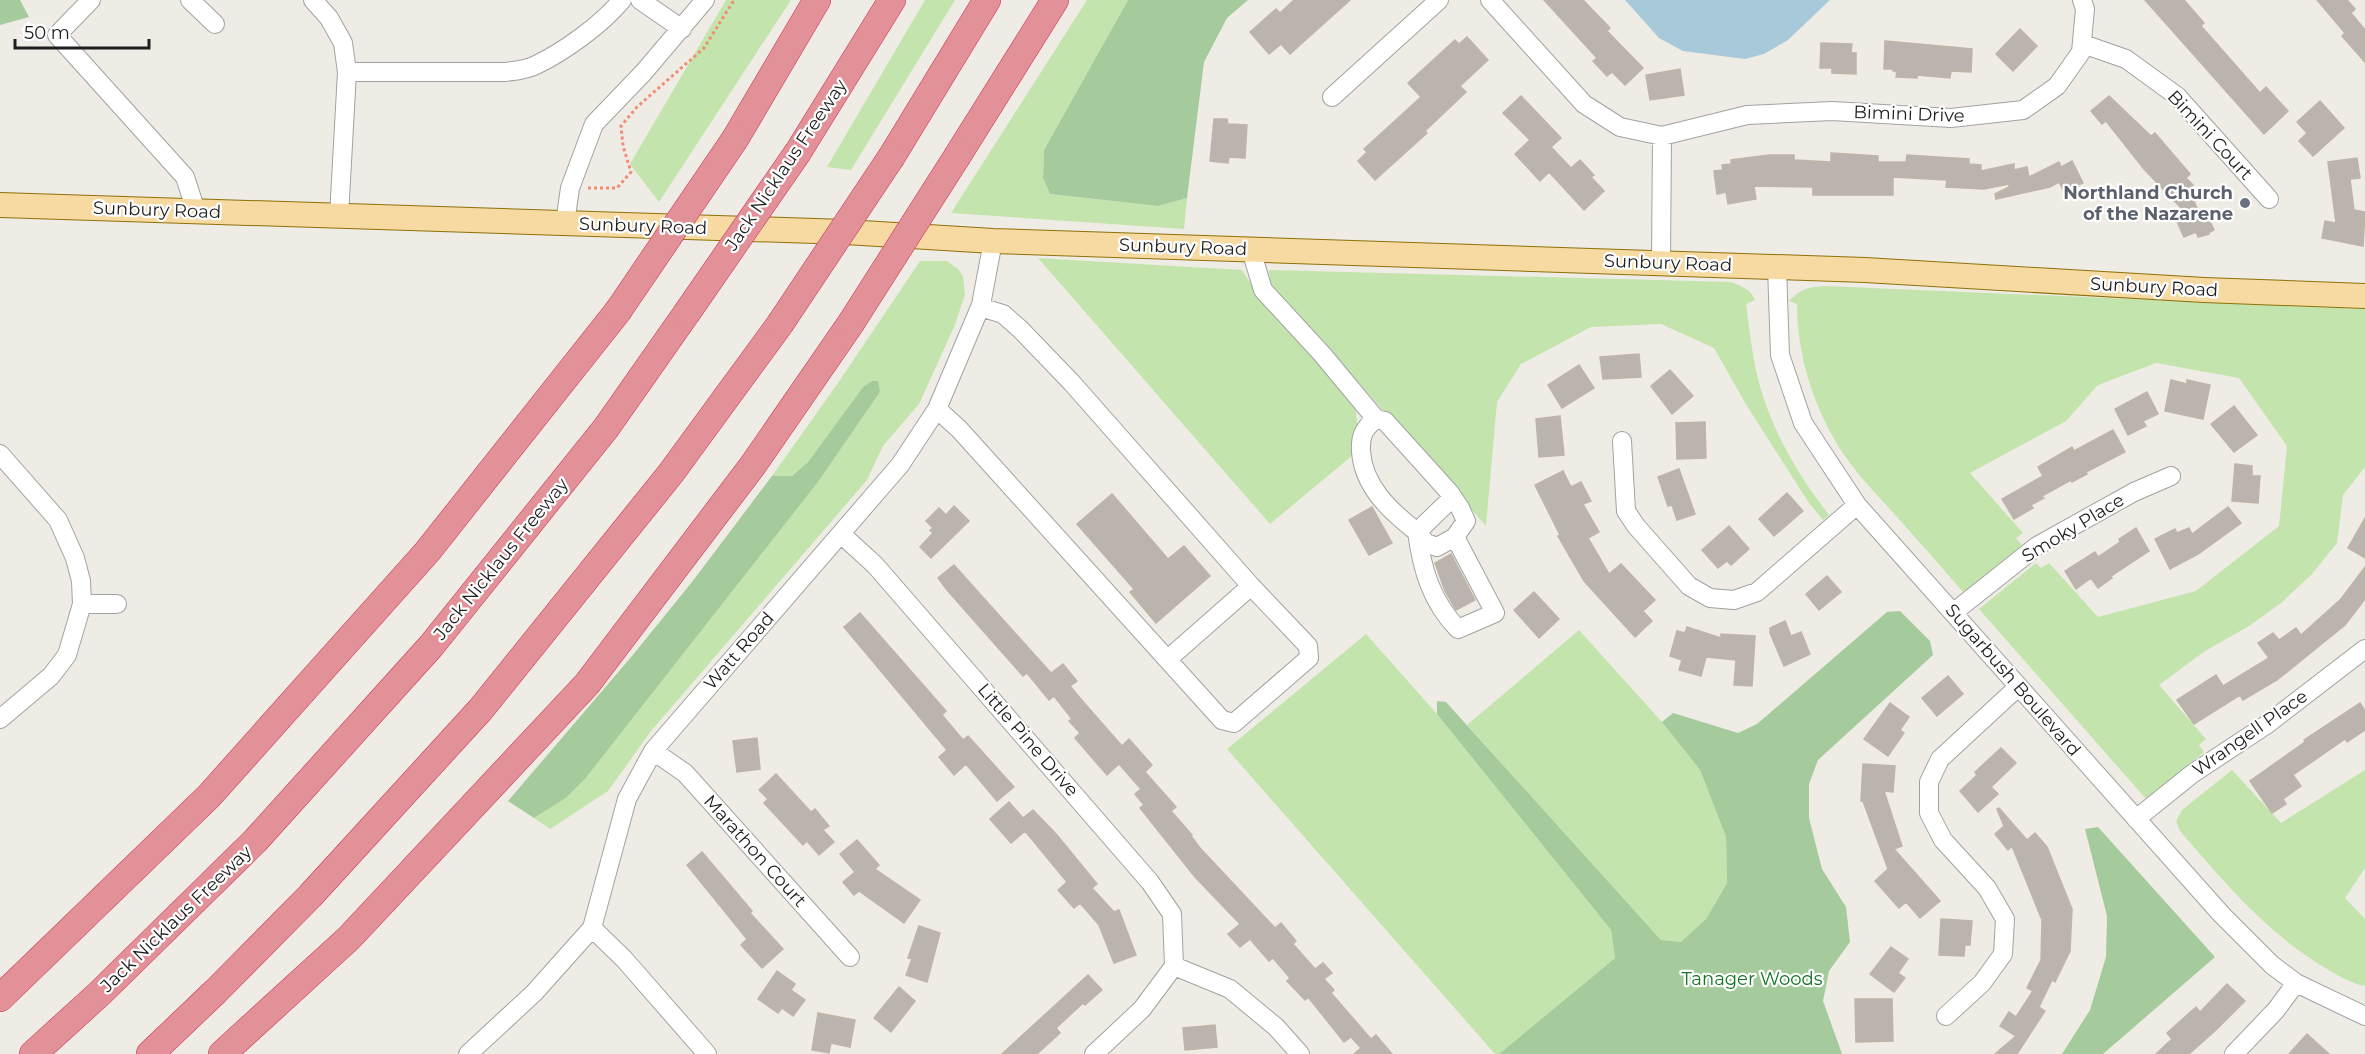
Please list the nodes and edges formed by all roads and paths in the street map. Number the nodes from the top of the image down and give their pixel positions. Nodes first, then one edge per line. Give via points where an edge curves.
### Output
1 (91, 0) edge
2 (190, 0) edge
3 (313, 0) edge
4 (622, 0) edge
5 (640, 0) edge
6 (705, 0) edge
7 (734, 0) edge
8 (817, 0) edge
9 (892, 0) edge
10 (987, 0) edge
11 (1055, 0) edge
12 (1439, 0) edge
13 (1490, 0) edge
14 (2082, 0) edge
15 (216, 24) dead end
16 (682, 29) junction
17 (2083, 44) junction
18 (347, 72) junction
19 (1332, 97) dead end
20 (1662, 136) junction
21 (582, 189) dead end
22 (2269, 199) dead end
23 (0, 205) edge
24 (196, 212) junction
25 (339, 216) junction
26 (565, 223) junction
27 (993, 241) junction
28 (1251, 250) junction
29 (1661, 263) junction
30 (1777, 267) junction
31 (2365, 296) edge
32 (980, 307) junction
33 (937, 409) junction
34 (1376, 420) junction
35 (1622, 441) dead end
36 (0, 454) edge
37 (2171, 476) dead end
38 (1450, 493) junction
39 (1857, 506) junction
40 (1417, 532) junction
41 (841, 534) junction
42 (1455, 537) junction
43 (1251, 586) junction
44 (82, 604) junction
45 (117, 604) dead end
46 (1954, 612) junction
47 (2365, 649) edge
48 (1168, 659) junction
49 (2018, 687) junction
50 (0, 719) edge
51 (653, 751) junction
52 (2136, 819) junction
53 (592, 928) junction
54 (850, 957) dead end
55 (1174, 966) junction
56 (2296, 983) junction
57 (0, 998) edge
58 (1946, 1016) dead end
59 (2365, 1016) edge
60 (472, 1053) edge
61 (33, 1054) edge
62 (150, 1054) edge
63 (222, 1054) edge
64 (707, 1054) edge
65 (1094, 1054) edge
66 (1300, 1054) edge
67 (2234, 1054) edge

1 - 24 street via 57,35 185,177
2 - 15 street
3 - 18 street via 343,43
4 - 18 street via 594,28 523,70
5 - 16 street
6 - 16 street
7 - 21 path via 704,48 621,126 631,172 617,188
8 - 57 highway, bridge via 735,140 618,311 427,552 209,796
9 - 61 highway, Jack Nicklaus Freeway, bridge via 798,152 606,428 431,646 255,841
10 - 62 highway, bridge via 892,156 780,324 671,473 481,709 310,896
11 - 63 highway, bridge via 851,323 753,465 587,684 349,938
12 - 19 street
13 - 20 street via 1584,104 1620,127
14 - 17 street, Bimini Drive
16 - 26 street via 594,124 570,188
17 - 20 street, Bimini Drive via 2057,86 2023,110 1951,118 1832,111 1748,115
17 - 22 street, Bimini Court via 2126,59 2177,96
18 - 25 street
20 - 29 street
23 - 24 main road, Sunbury Road
24 - 25 main road, Sunbury Road
25 - 26 main road, Sunbury Road
26 - 27 main road, Sunbury Road
27 - 28 main road, Sunbury Road
27 - 32 street, Watt Road
28 - 29 main road, Sunbury Road
28 - 34 street via 1263,290
29 - 30 main road, Sunbury Road
30 - 31 main road, Sunbury Road
30 - 39 street, Sugarbush Boulevard via 1780,355 1803,423
32 - 33 street, Watt Road
32 - 43 street via 1003,314 1020,329
33 - 41 street, Watt Road via 900,465
33 - 48 street
34 - 38 street via 1384,421
34 - 40 street via 1365,428 1360,441 1367,480 1395,514
35 - 39 street via 1626,511 1689,586 1710,598 1734,600 1757,592
36 - 44 street via 58,520 75,558
37 - 46 street, Smoky Place via 2037,546
38 - 40 street via 1450,500
38 - 42 street via 1466,521
39 - 46 street, Sugarbush Boulevard
40 - 42 street via 1426,543 1437,547
40 - 42 street via 1422,568 1444,615 1458,629 1495,613
41 - 51 street, Watt Road
41 - 55 street, Little Pine Drive via 875,566 1150,882 1172,914
43 - 48 street
43 - 48 street via 1308,646 1309,658 1234,723 1222,720
44 - 45 street
44 - 50 street via 67,655 51,676
46 - 49 street, Sugarbush Boulevard
47 - 52 street, Wrangell Place
49 - 52 street, Sugarbush Boulevard
49 - 58 street via 1940,759 1929,782 1929,813 1943,840 1987,888 2005,919 2003,954 1982,983
51 - 53 street, Watt Road via 627,799
51 - 54 street, Marathon Court via 685,773
52 - 56 street, Sugarbush Boulevard via 2222,915
53 - 60 street via 534,993
53 - 64 street
55 - 65 street via 1142,1010
55 - 66 street via 1230,989 1276,1027
56 - 59 street, Sugarbush Boulevard
56 - 67 street

